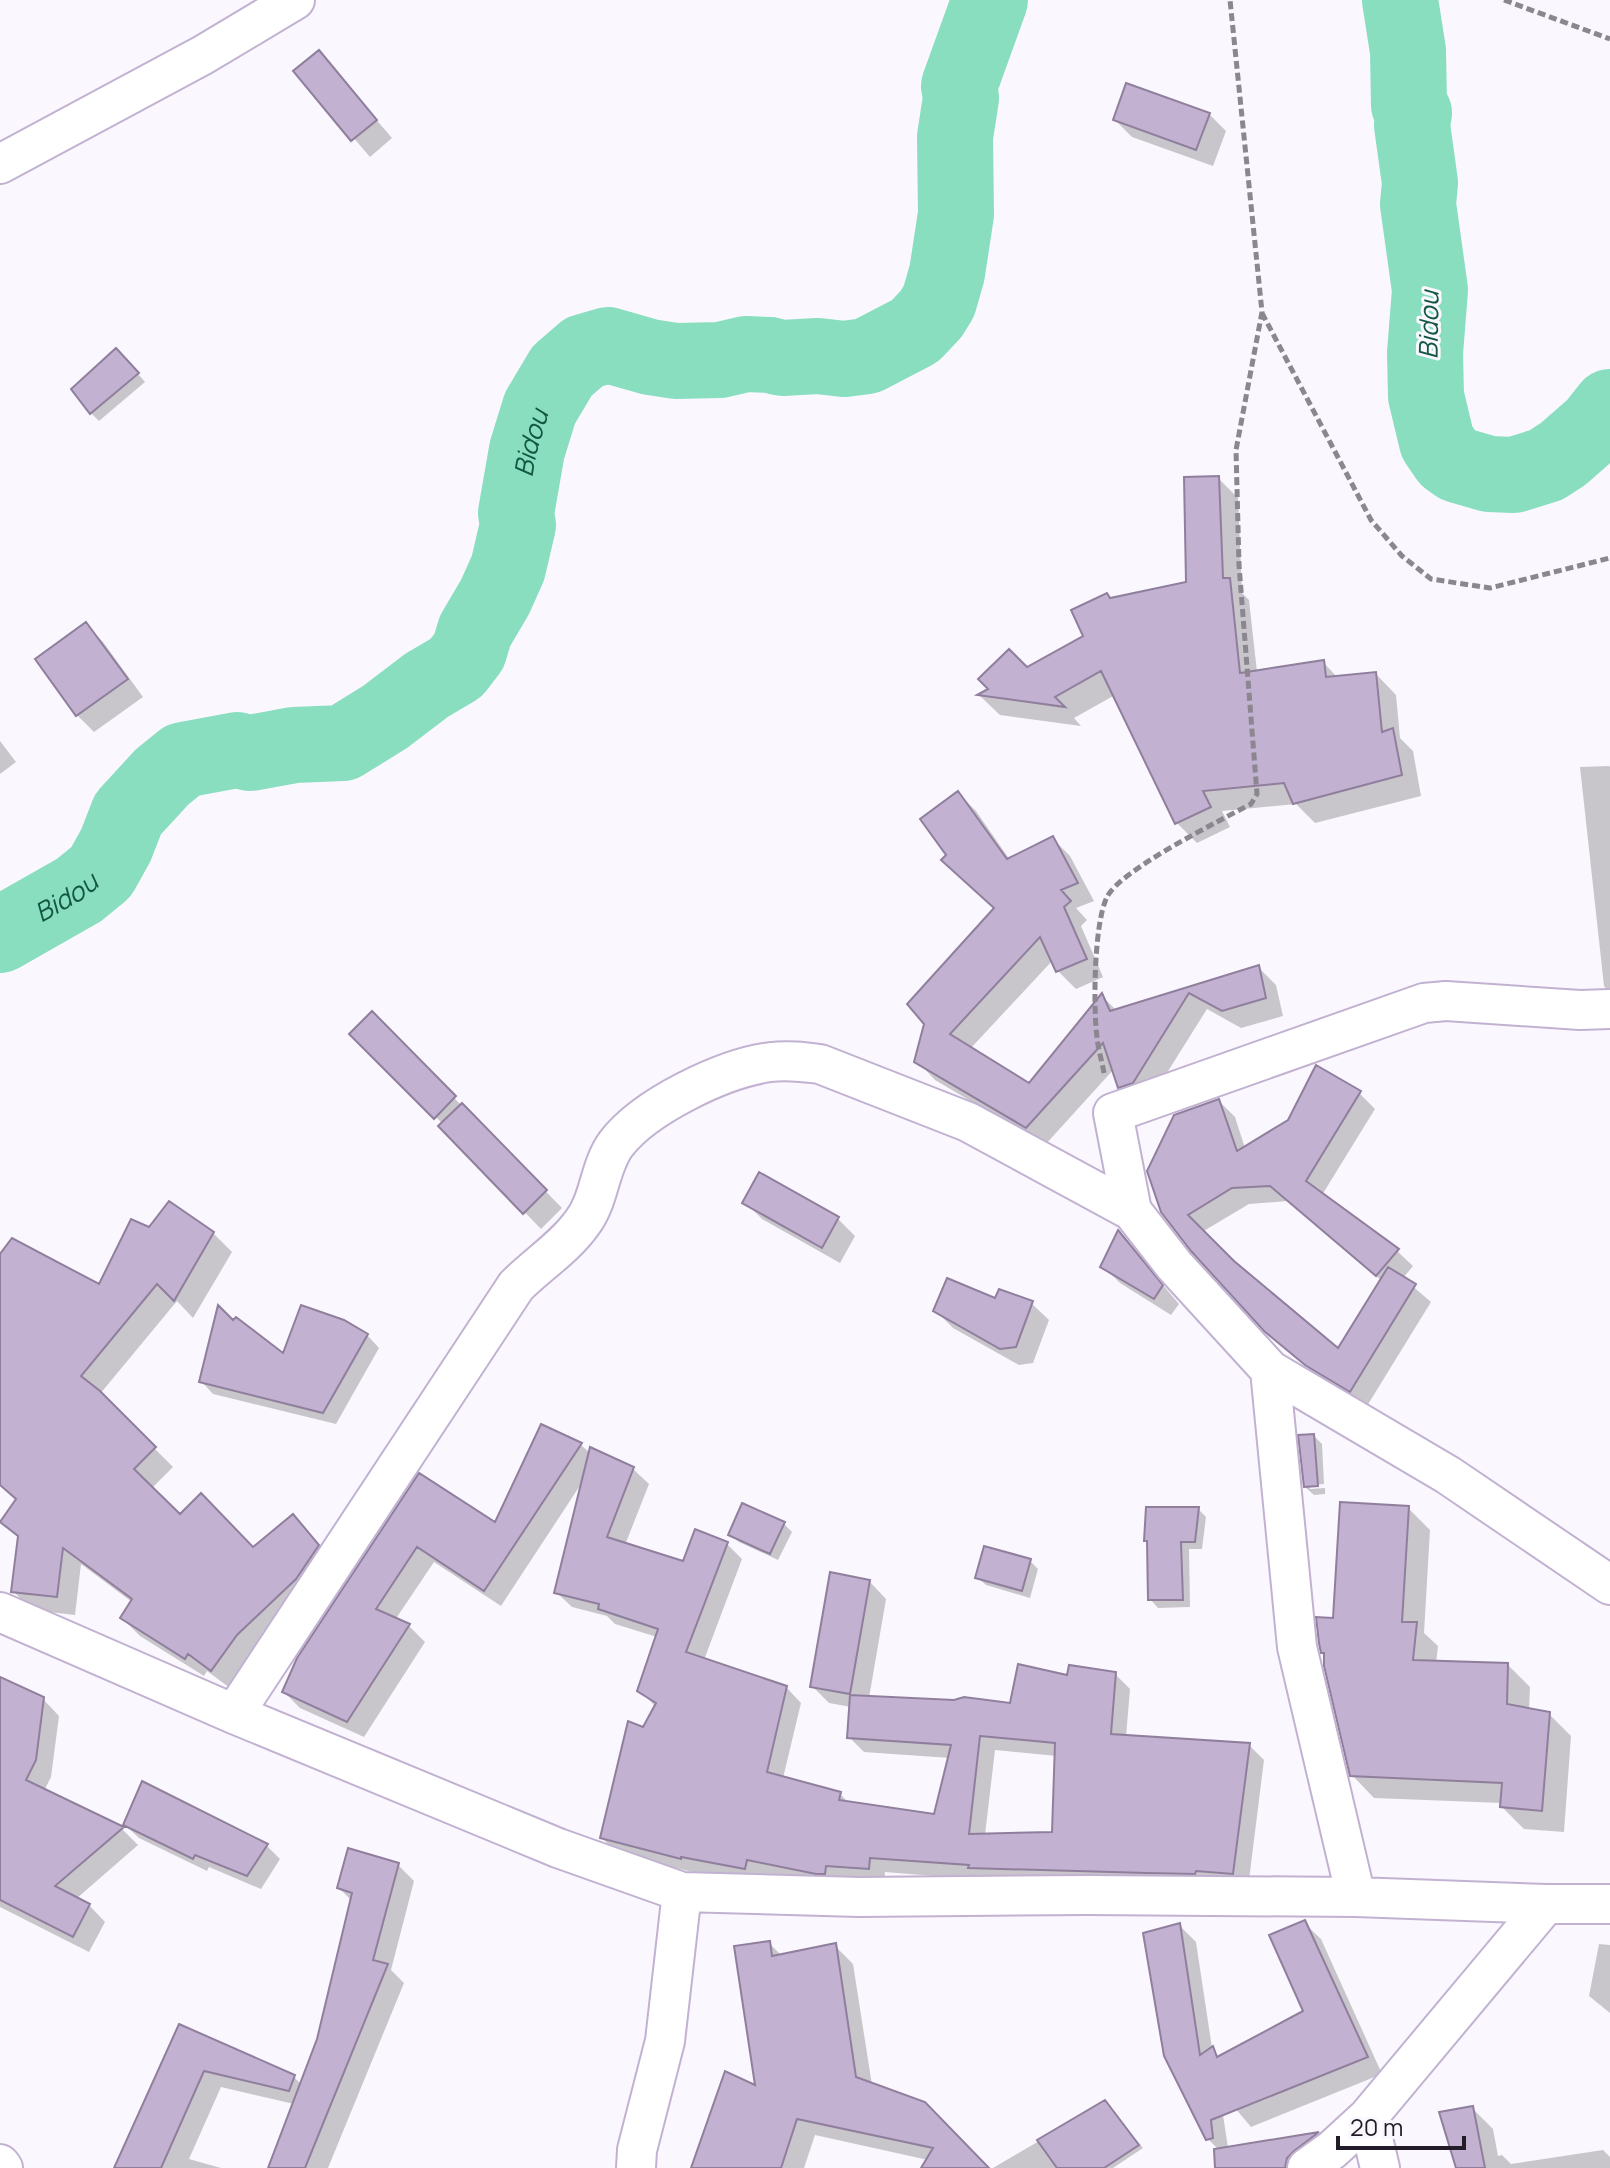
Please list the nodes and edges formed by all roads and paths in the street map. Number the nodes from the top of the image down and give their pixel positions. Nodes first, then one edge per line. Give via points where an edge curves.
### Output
1 (295, 0) edge
2 (1230, 0) edge
3 (1504, 0) edge
4 (1610, 39) edge
5 (0, 164) edge
6 (1262, 312) junction
7 (1610, 558) edge
8 (1610, 1009) edge
9 (1113, 1113) junction
10 (1132, 1211) junction
11 (1270, 1370) junction
12 (1610, 1585) edge
13 (0, 1612) edge
14 (234, 1714) junction
15 (682, 1892) junction
16 (1356, 1897) junction
17 (1546, 1904) junction
18 (1610, 1904) edge
19 (1368, 2117) junction
20 (636, 2168) edge
21 (1307, 2168) edge
22 (1380, 2168) edge

1 - 5 street
2 - 6 path
3 - 4 path
6 - 7 path via 1371,520 1431,579 1490,588
6 - 9 path via 1236,450 1239,565 1257,794 1251,804 1137,868 1108,894 1099,925 1097,1036
8 - 9 street via 1424,1003
9 - 10 street
10 - 11 street
10 - 14 street via 968,1122 820,1064 769,1062 656,1108 612,1151 585,1220 516,1286
11 - 12 street via 1448,1475
11 - 16 street via 1297,1647
13 - 14 street
14 - 15 street via 558,1848
15 - 16 street
15 - 20 street via 665,2041
16 - 17 street
17 - 18 street
17 - 19 street
19 - 21 street
19 - 22 street

